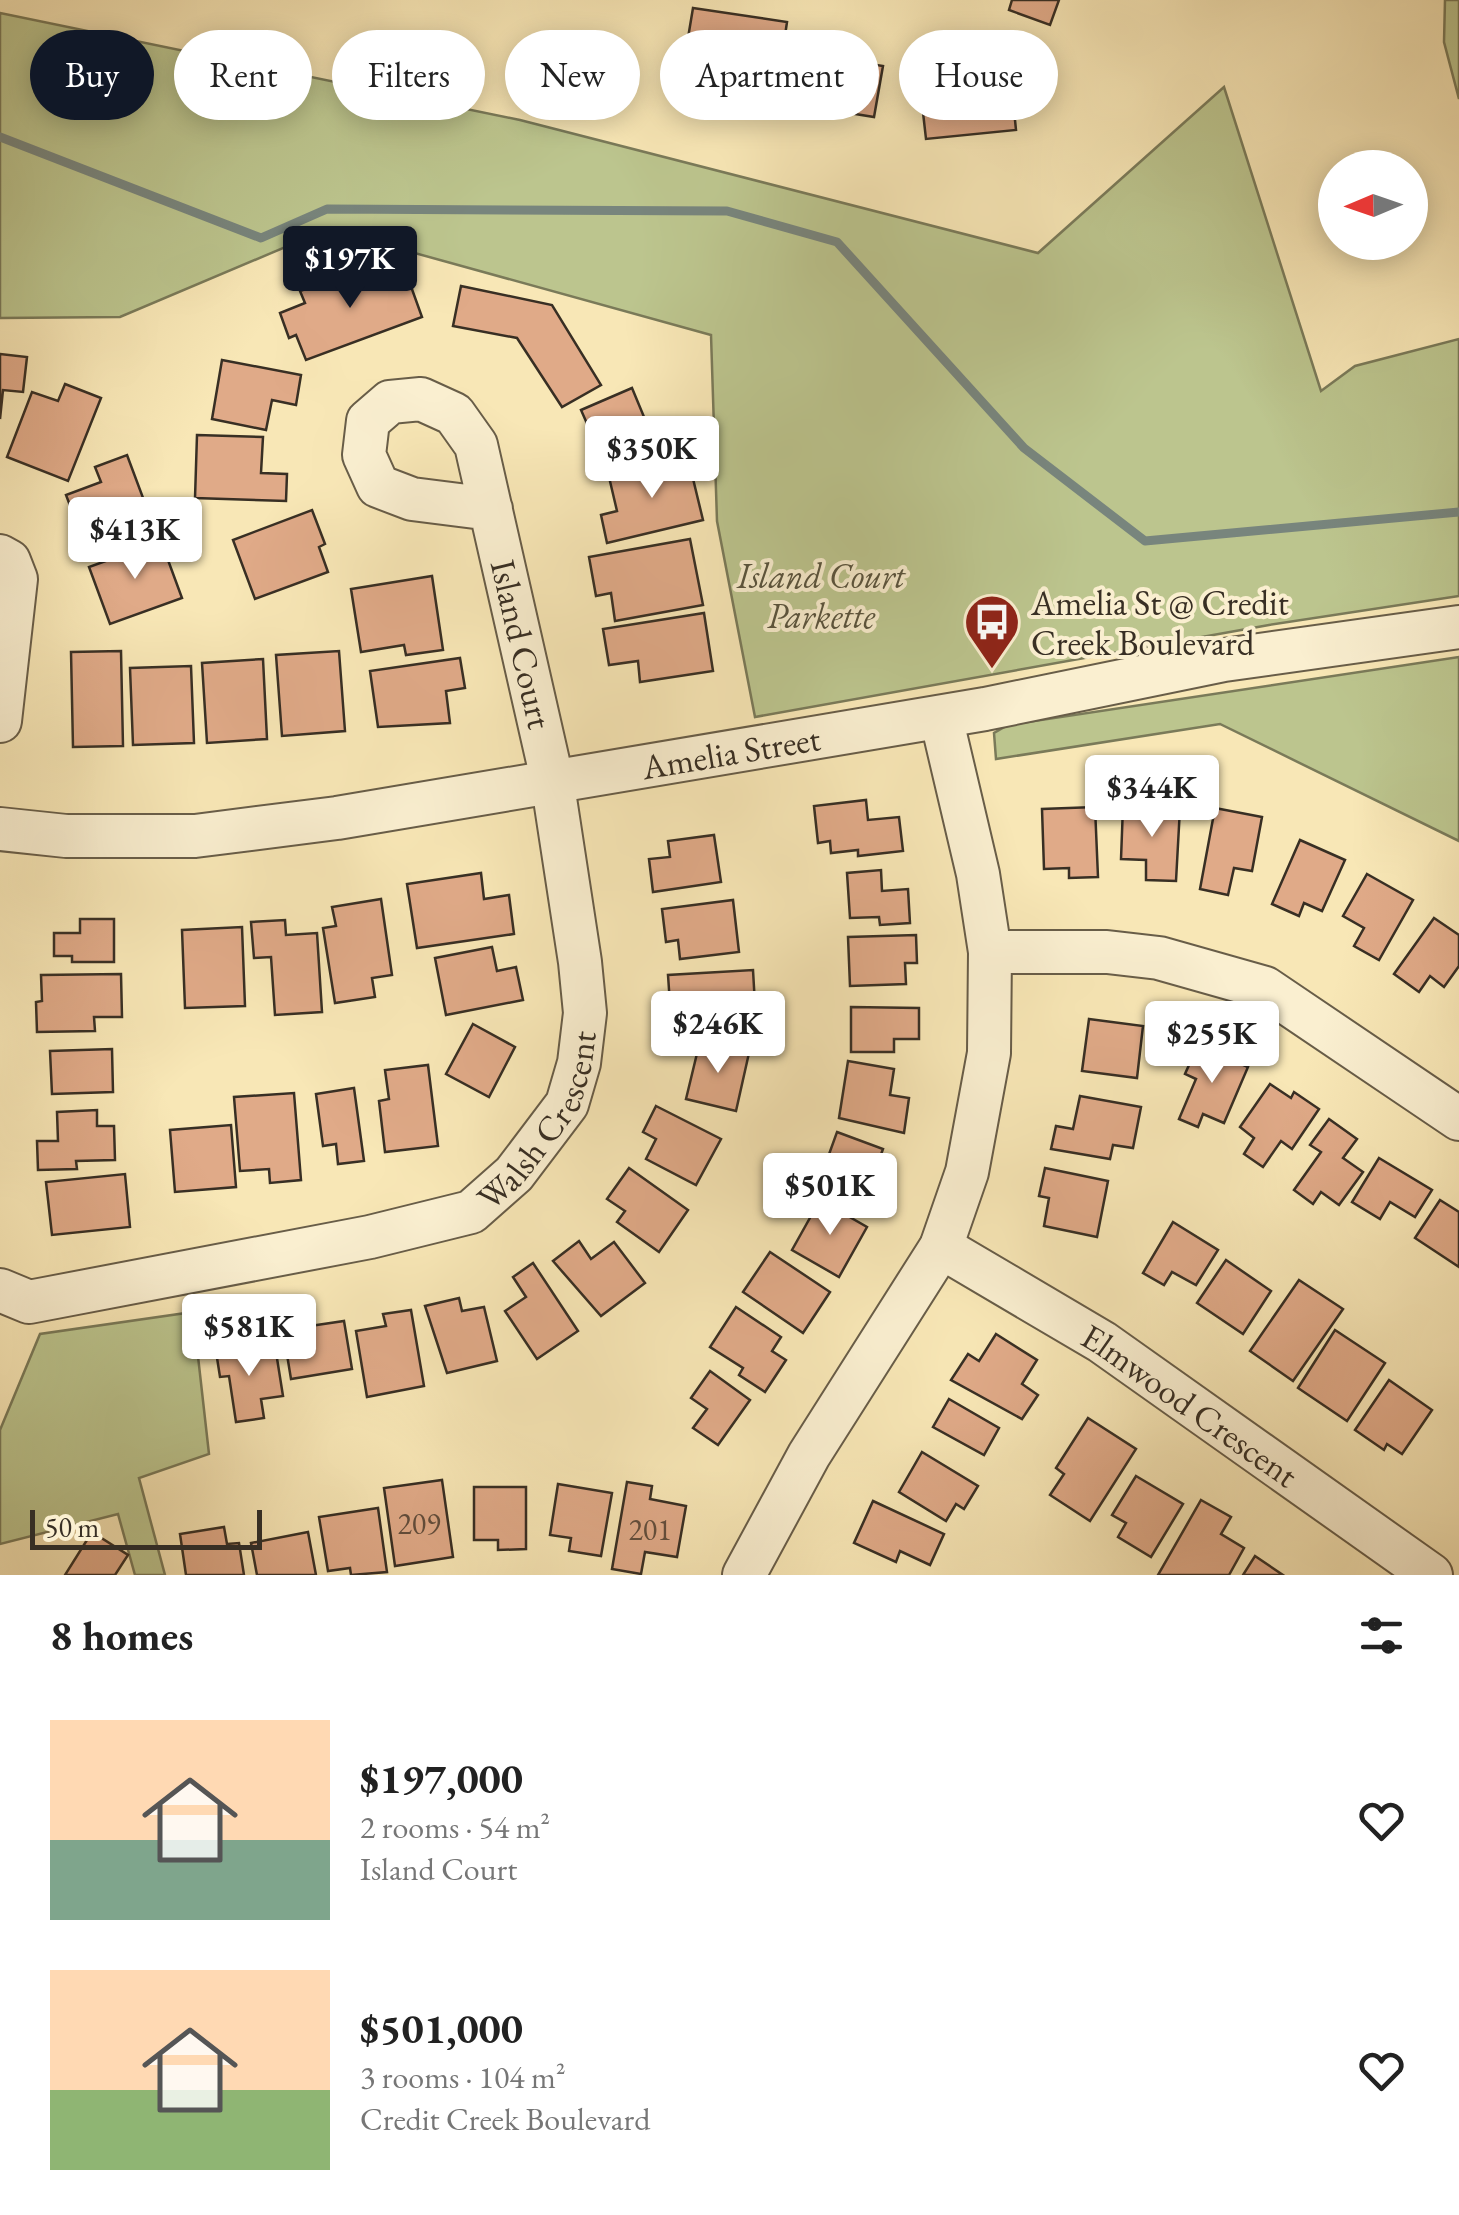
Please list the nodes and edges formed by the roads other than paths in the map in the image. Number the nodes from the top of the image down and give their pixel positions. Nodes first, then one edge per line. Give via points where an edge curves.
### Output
1 (492, 509) dead end
2 (0, 556) edge
3 (1459, 627) edge
4 (941, 717) junction
5 (0, 721) edge
6 (552, 779) junction
7 (0, 829) edge
8 (990, 952) junction
9 (1459, 1120) edge
10 (941, 1247) junction
11 (0, 1290) edge
12 (744, 1575) edge
13 (1432, 1575) edge

1 - 6 street, Island Court
2 - 5 street via 16,579
3 - 4 street, Amelia Street via 1224,660
4 - 6 street, Amelia Street
4 - 8 street
6 - 7 street, Amelia Street via 195,836
6 - 11 street, Walsh Crescent via 586,1012 567,1104 514,1174 471,1212 370,1237 30,1302
8 - 9 street via 1160,958 1265,988
8 - 10 street via 989,1053 978,1124
10 - 12 street via 809,1455
10 - 13 street, Elmwood Crescent via 1102,1342

